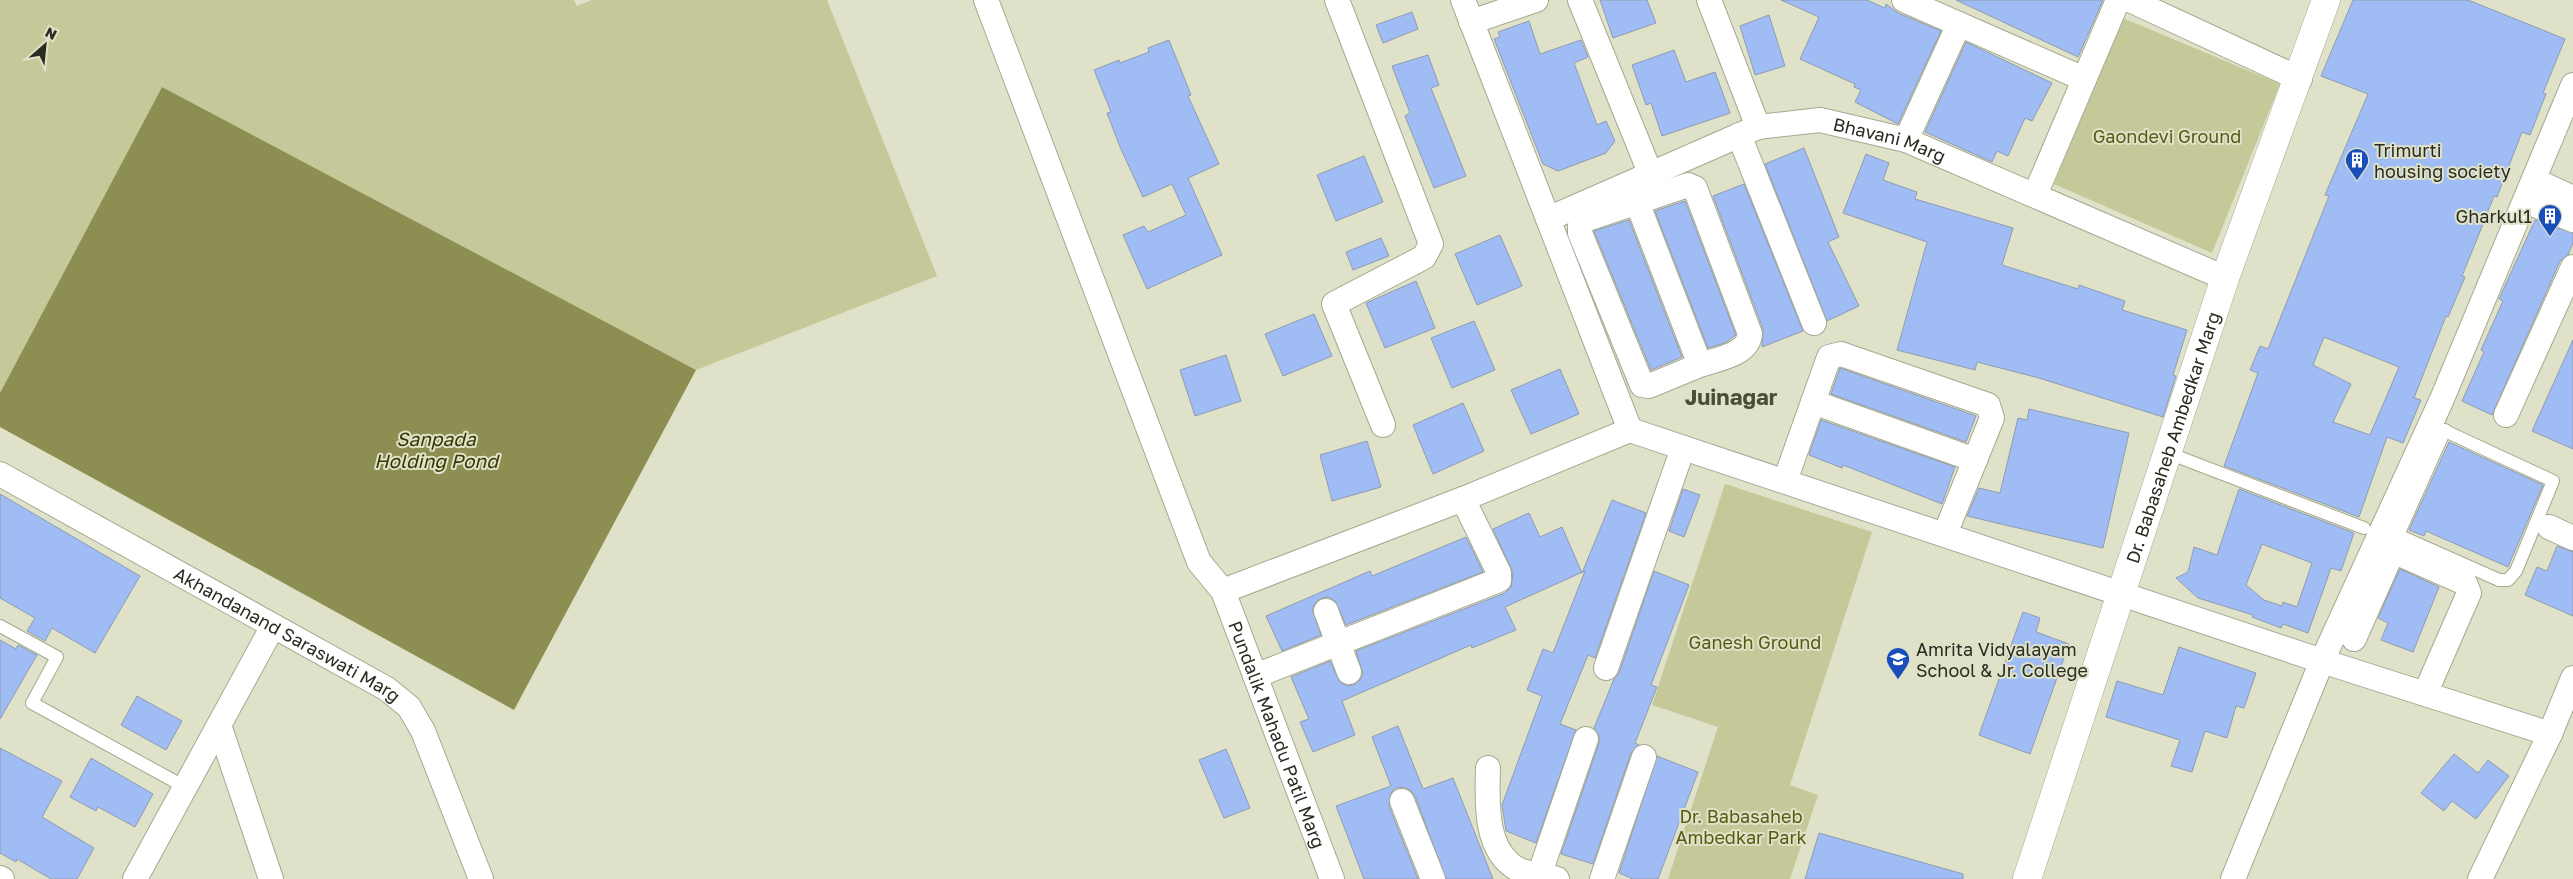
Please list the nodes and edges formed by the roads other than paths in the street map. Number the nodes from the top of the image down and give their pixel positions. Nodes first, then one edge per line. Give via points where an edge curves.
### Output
1 (986, 0) edge
2 (1337, 0) edge
3 (1463, 0) edge
4 (1536, 0) edge
5 (1580, 0) edge
6 (1709, 0) edge
7 (1904, 0) edge
8 (2118, 0) edge
9 (2130, 0) edge
10 (2326, 0) edge
11 (1471, 22) junction
12 (1959, 24) junction
13 (2084, 79) junction
14 (2300, 79) junction
15 (2573, 85) edge
16 (1749, 131) junction
17 (1906, 140) junction
18 (1651, 175) junction
19 (2529, 190) junction
20 (1633, 193) junction
21 (2035, 195) junction
22 (2573, 198) edge
23 (1548, 219) junction
24 (2573, 220) edge
25 (2573, 267) edge
26 (2225, 278) junction
27 (1814, 323) dead end
28 (1700, 365) junction
29 (1813, 402) junction
30 (2506, 416) dead end
31 (1383, 425) dead end
32 (2438, 427) junction
33 (1630, 430) junction
34 (1683, 448) junction
35 (2168, 453) junction
36 (1974, 460) junction
37 (0, 474) edge
38 (1786, 482) junction
39 (1463, 499) junction
40 (2549, 527) dead end
41 (1945, 534) junction
42 (2383, 537) junction
43 (2573, 538) edge
44 (1223, 592) junction
45 (2123, 593) junction
46 (1326, 611) dead end
47 (0, 626) edge
48 (273, 626) junction
49 (2354, 639) dead end
50 (1339, 643) junction
51 (2322, 661) junction
52 (1606, 668) dead end
53 (1349, 672) dead end
54 (1255, 676) junction
55 (2573, 678) edge
56 (2425, 694) junction
57 (219, 725) junction
58 (2550, 734) junction
59 (1586, 739) dead end
60 (1644, 757) dead end
61 (1488, 768) dead end
62 (185, 787) junction
63 (1402, 801) dead end
64 (1546, 877) edge
65 (135, 879) edge
66 (271, 879) edge
67 (481, 879) edge
68 (1332, 879) edge
69 (1433, 879) edge
70 (1602, 879) edge
71 (2027, 879) edge
72 (2233, 879) edge
73 (2480, 879) edge

1 - 44 street, Pundalik Mahadu Patil Marg via 1199,562
2 - 31 street via 1431,244 1424,257 1334,304
3 - 11 street
4 - 11 street
5 - 18 street
6 - 16 street
7 - 12 street
8 - 13 street
9 - 14 street
10 - 14 main road, Dr. Babasaheb Ambedkar Marg
11 - 23 street
12 - 13 street
12 - 17 street
13 - 21 street
14 - 26 main road, Dr. Babasaheb Ambedkar Marg
15 - 19 street
16 - 17 street, Bhavani Marg via 1820,120
16 - 18 street, Bhavani Marg
16 - 27 street
17 - 21 street, Bhavani Marg
18 - 20 street, Bhavani Marg
19 - 22 street
19 - 24 street
19 - 32 street
20 - 23 street, Bhavani Marg
20 - 28 street
20 - 28 street via 1688,185 1695,188 1750,334 1749,341 1740,351
20 - 28 street via 1585,220 1580,226 1580,233 1642,385 1648,386
21 - 26 street, Bhavani Marg
23 - 33 street
25 - 30 street
26 - 35 main road, Dr. Babasaheb Ambedkar Marg
29 - 36 street
29 - 36 street via 1829,357 1841,354 1988,405 1992,418
29 - 38 street
32 - 42 street
32 - 42 lane via 2553,482 2516,571 2508,580 2499,580
33 - 34 street
33 - 39 street
34 - 38 street
34 - 52 street
35 - 42 lane
35 - 45 main road, Dr. Babasaheb Ambedkar Marg
36 - 41 street
37 - 48 street, Akhandanand Saraswati Marg
38 - 41 street
39 - 44 street
39 - 50 street via 1499,573 1499,580
40 - 43 street
41 - 45 street
42 - 49 street
42 - 51 street
42 - 56 street via 2466,583 2469,588
44 - 54 street, Pundalik Mahadu Patil Marg
45 - 51 street
45 - 71 main road, Dr. Babasaheb Ambedkar Marg
46 - 50 street
47 - 62 lane via 57,657 32,703
48 - 57 street
48 - 67 street, Akhandanand Saraswati Marg via 387,689 409,707 423,731
50 - 53 street
50 - 54 street
51 - 56 street
51 - 72 street
54 - 68 street, Pundalik Mahadu Patil Marg
55 - 58 street
56 - 58 street
57 - 62 street
57 - 66 street
58 - 73 street
59 - 64 street
60 - 70 street
61 - 64 street via 1489,823 1504,858 1522,871
62 - 65 street
63 - 69 street

